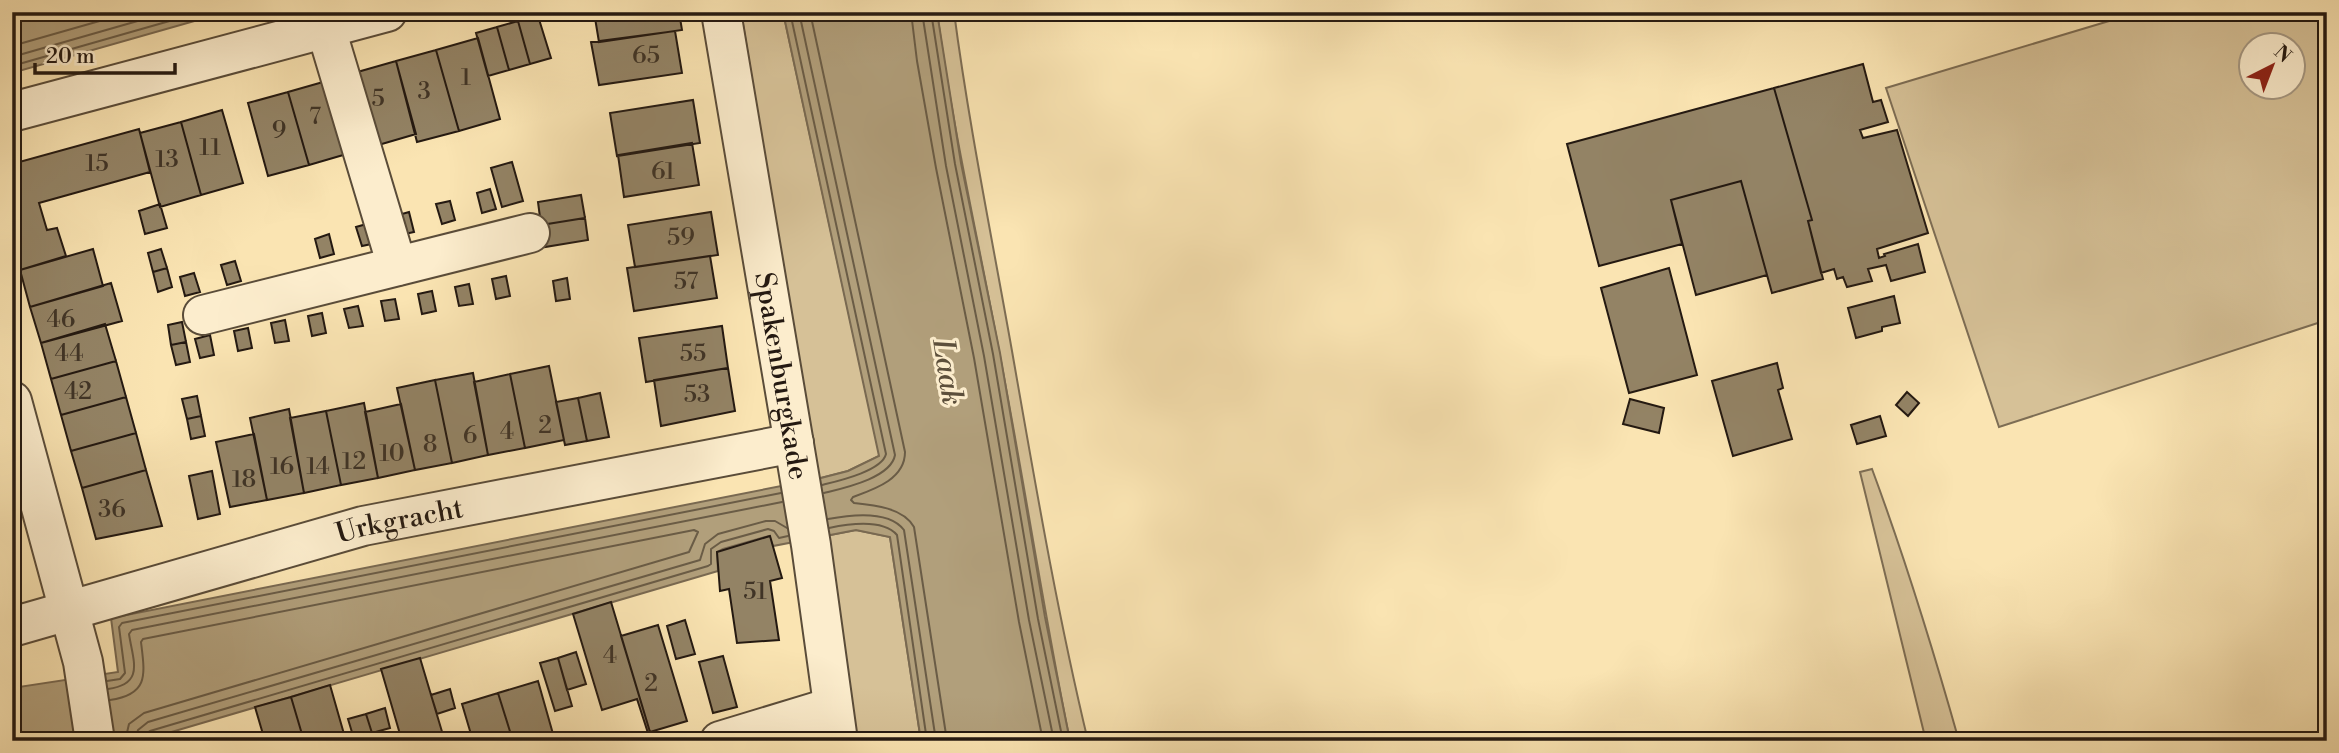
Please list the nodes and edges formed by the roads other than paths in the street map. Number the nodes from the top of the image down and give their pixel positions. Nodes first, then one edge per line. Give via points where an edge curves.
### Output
1 (387, 12) edge
2 (720, 12) edge
3 (326, 29) junction
4 (12, 112) edge
5 (530, 233) dead end
6 (397, 266) junction
7 (202, 315) dead end
8 (12, 401) edge
9 (794, 443) junction
10 (68, 611) junction
11 (12, 628) edge
12 (835, 724) edge
13 (95, 741) edge
14 (720, 741) edge

1 - 3 street
2 - 9 street, Spakenburgkade
3 - 4 street
3 - 6 street
5 - 6 street
6 - 7 street
8 - 10 street
9 - 10 street, Urkgracht via 363,526
9 - 12 street, Spakenburgkade
10 - 11 street, Urkgracht
10 - 13 street via 83,662
12 - 14 street

